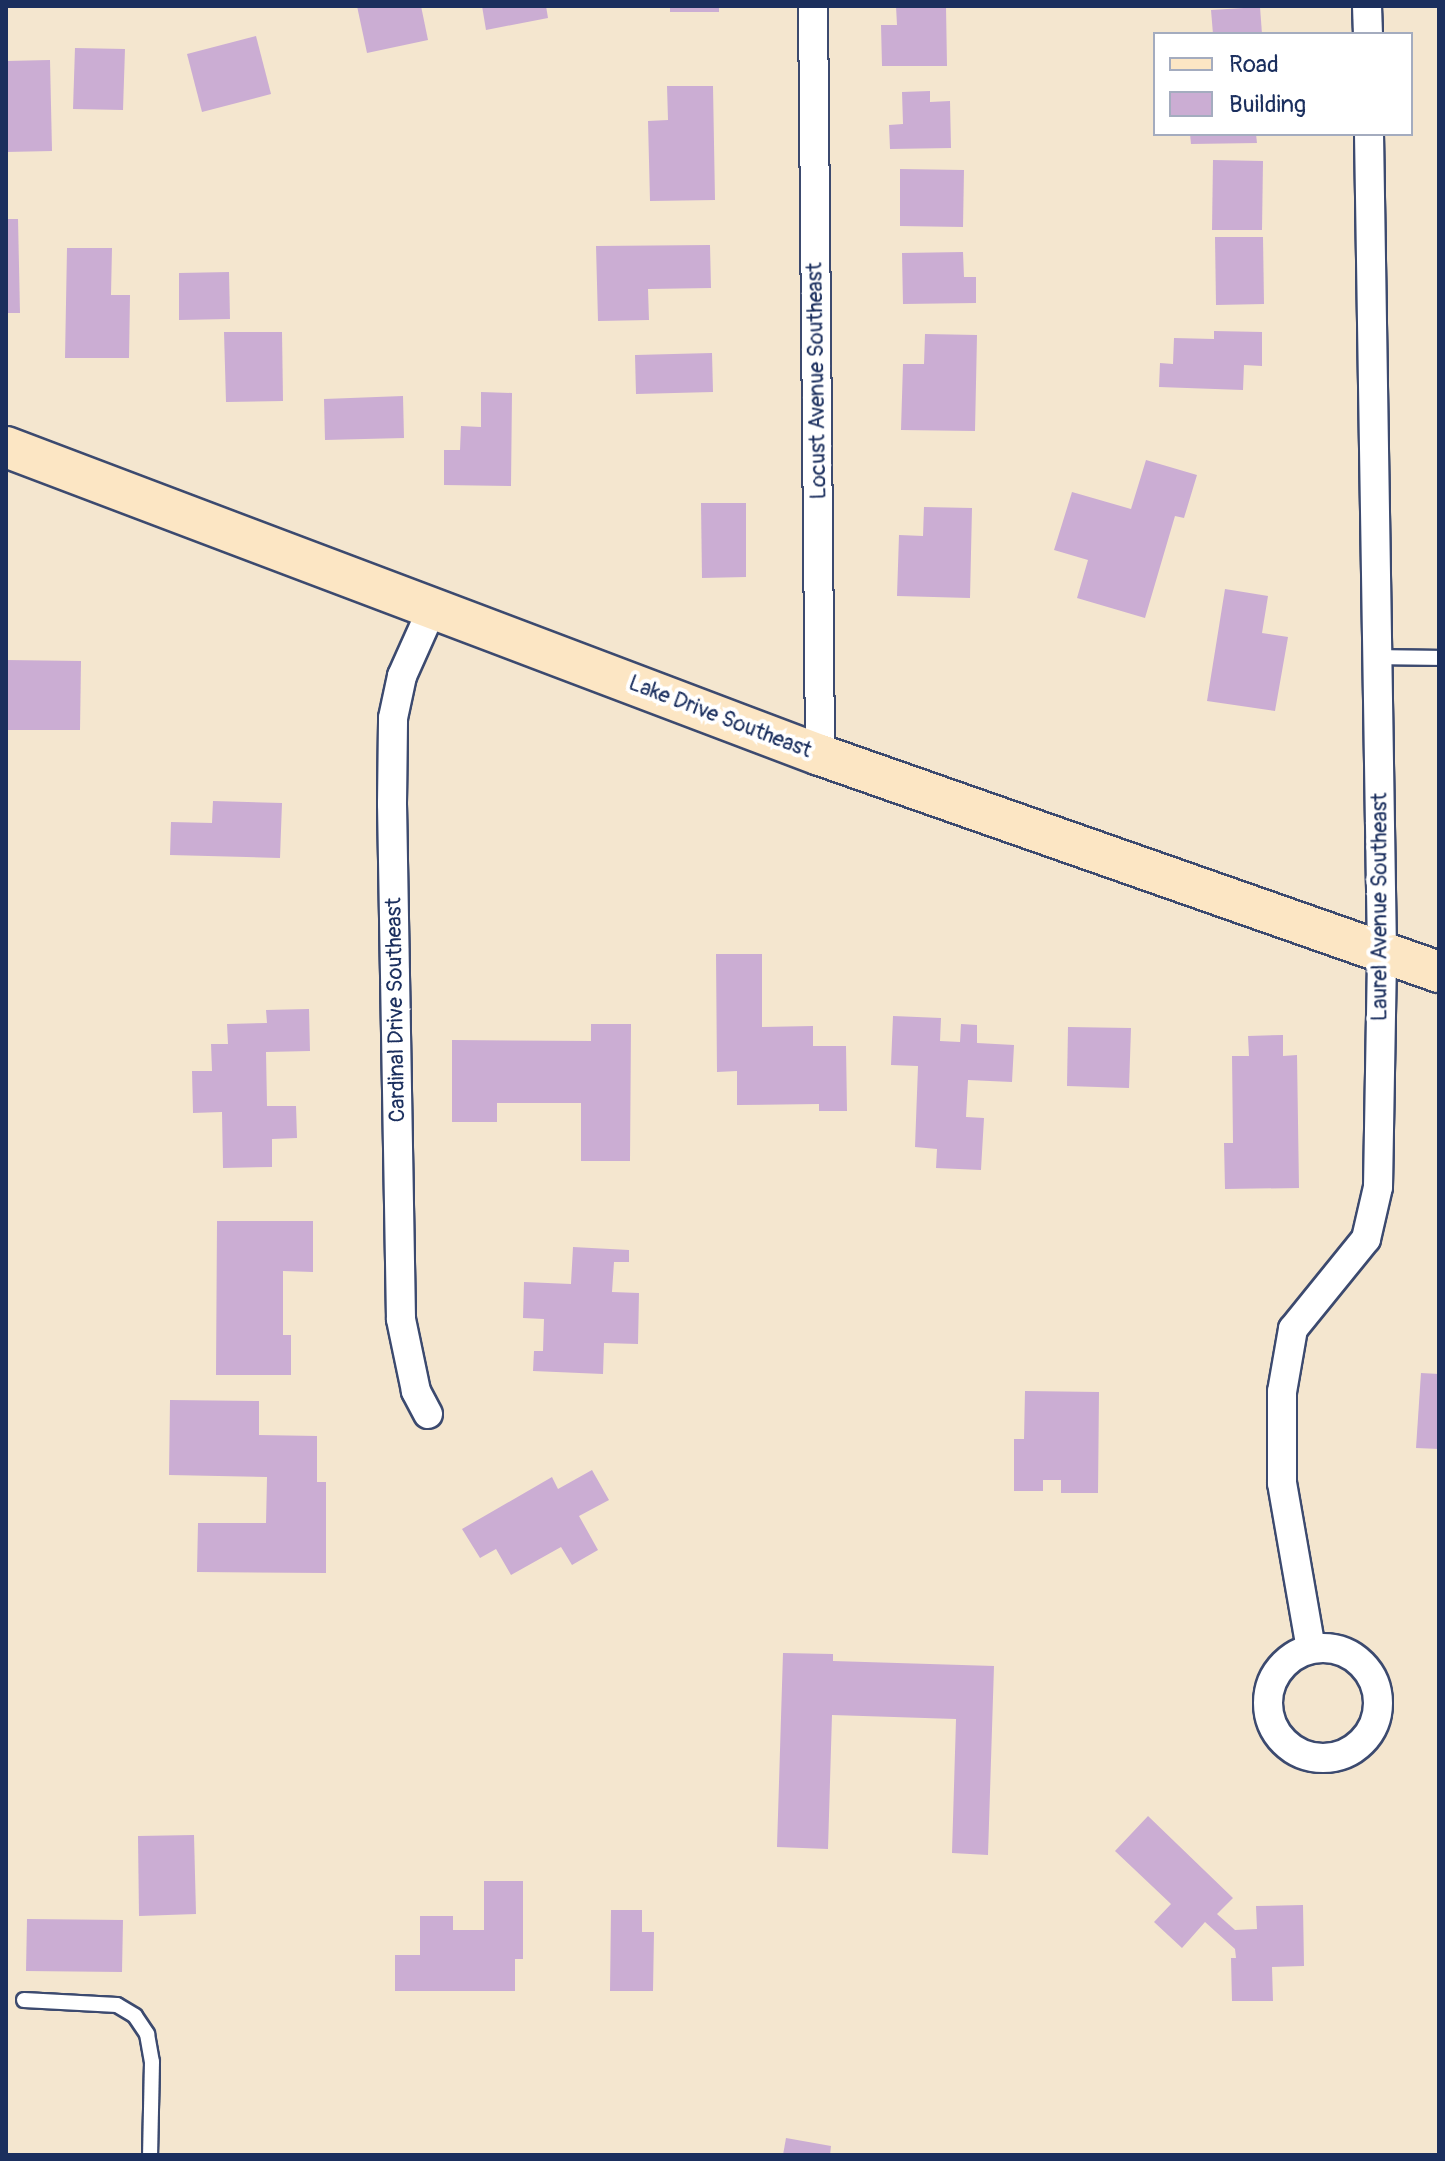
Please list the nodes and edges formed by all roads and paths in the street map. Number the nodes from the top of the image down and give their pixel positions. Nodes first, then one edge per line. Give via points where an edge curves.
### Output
1 (813, 6) edge
2 (1367, 6) edge
3 (1368, 32) edge
4 (1369, 136) edge
5 (6, 447) edge
6 (432, 609) junction
7 (1378, 657) junction
8 (1439, 658) edge
9 (820, 755) junction
10 (1382, 952) junction
11 (1439, 972) edge
12 (428, 1414) dead end
13 (1311, 1649) dead end
14 (24, 2000) dead end
15 (150, 2155) edge

1 - 9 street, Locust Avenue Southeast
2 - 3 street
4 - 7 street, Laurel Avenue Southeast
5 - 6 main road, Lake Drive Southeast
6 - 9 main road, Lake Drive Southeast
6 - 12 street, Cardinal Drive Southeast via 402,676 392,747 401,1319 416,1391
7 - 8 lane
7 - 10 street, Laurel Avenue Southeast
9 - 10 main road, Lake Drive Southeast
10 - 11 main road, Lake Drive Southeast
10 - 13 street, Laurel Avenue Southeast via 1378,1187 1366,1239 1293,1329 1282,1392 1282,1483
14 - 15 lane via 117,2005 135,2016 147,2034 152,2062

